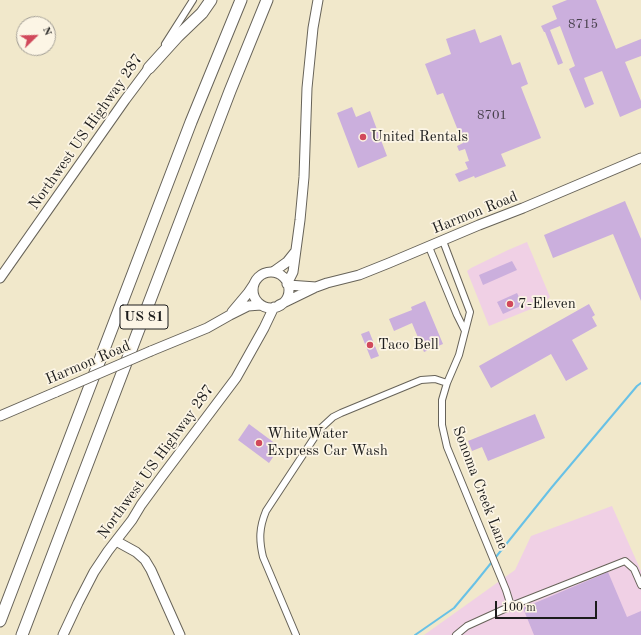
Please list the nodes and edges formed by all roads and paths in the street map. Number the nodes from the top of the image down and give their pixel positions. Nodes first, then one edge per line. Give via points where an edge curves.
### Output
1 (193, 0) edge
2 (211, 0) edge
3 (241, 0) edge
4 (267, 0) edge
5 (318, 0) edge
6 (149, 68) junction
7 (641, 158) edge
8 (443, 241) junction
9 (430, 247) junction
10 (296, 251) junction
11 (273, 272) junction
12 (0, 278) edge
13 (256, 279) junction
14 (287, 285) junction
15 (316, 287) junction
16 (261, 305) junction
17 (277, 306) junction
18 (230, 315) junction
19 (464, 331) junction
20 (447, 382) junction
21 (0, 416) edge
22 (116, 541) junction
23 (641, 585) edge
24 (511, 606) junction
25 (0, 621) edge
26 (22, 635) edge
27 (63, 635) edge
28 (180, 635) edge
29 (296, 635) edge
30 (456, 635) edge

1 - 6 street, Northwest US Highway 287
2 - 6 highway via 202,13
3 - 25 highway, US 81 via 191,122
4 - 26 highway, US 81
5 - 10 main road via 309,58 304,177
6 - 12 main road, Northwest US Highway 287
7 - 8 main road, Harmon Road
8 - 9 main road, Harmon Road
8 - 19 street, Sonoma Creek Lane via 470,312
9 - 15 main road, Harmon Road via 359,275
9 - 19 street
10 - 11 main road via 287,262
10 - 14 main road via 293,272
11 - 13 main road via 266,272
11 - 14 main road via 284,278
13 - 16 main road via 253,293
13 - 18 main road, Harmon Road
14 - 15 main road, Harmon Road
14 - 17 main road via 287,297
15 - 17 main road, Harmon Road
16 - 17 main road via 269,308
16 - 18 main road, Harmon Road via 248,306
17 - 22 main road, Northwest US Highway 287 via 236,378
18 - 21 main road, Harmon Road, bridge via 201,331
19 - 20 street, Sonoma Creek Lane via 459,355
20 - 24 street, Sonoma Creek Lane via 442,400 442,425 447,447
20 - 29 street via 435,379 421,380 334,417 320,429 266,511 261,522 260,534 263,557
22 - 27 main road, Northwest US Highway 287 via 94,572
22 - 28 main road via 145,560
23 - 24 street via 634,569 625,561
24 - 30 street via 467,626

